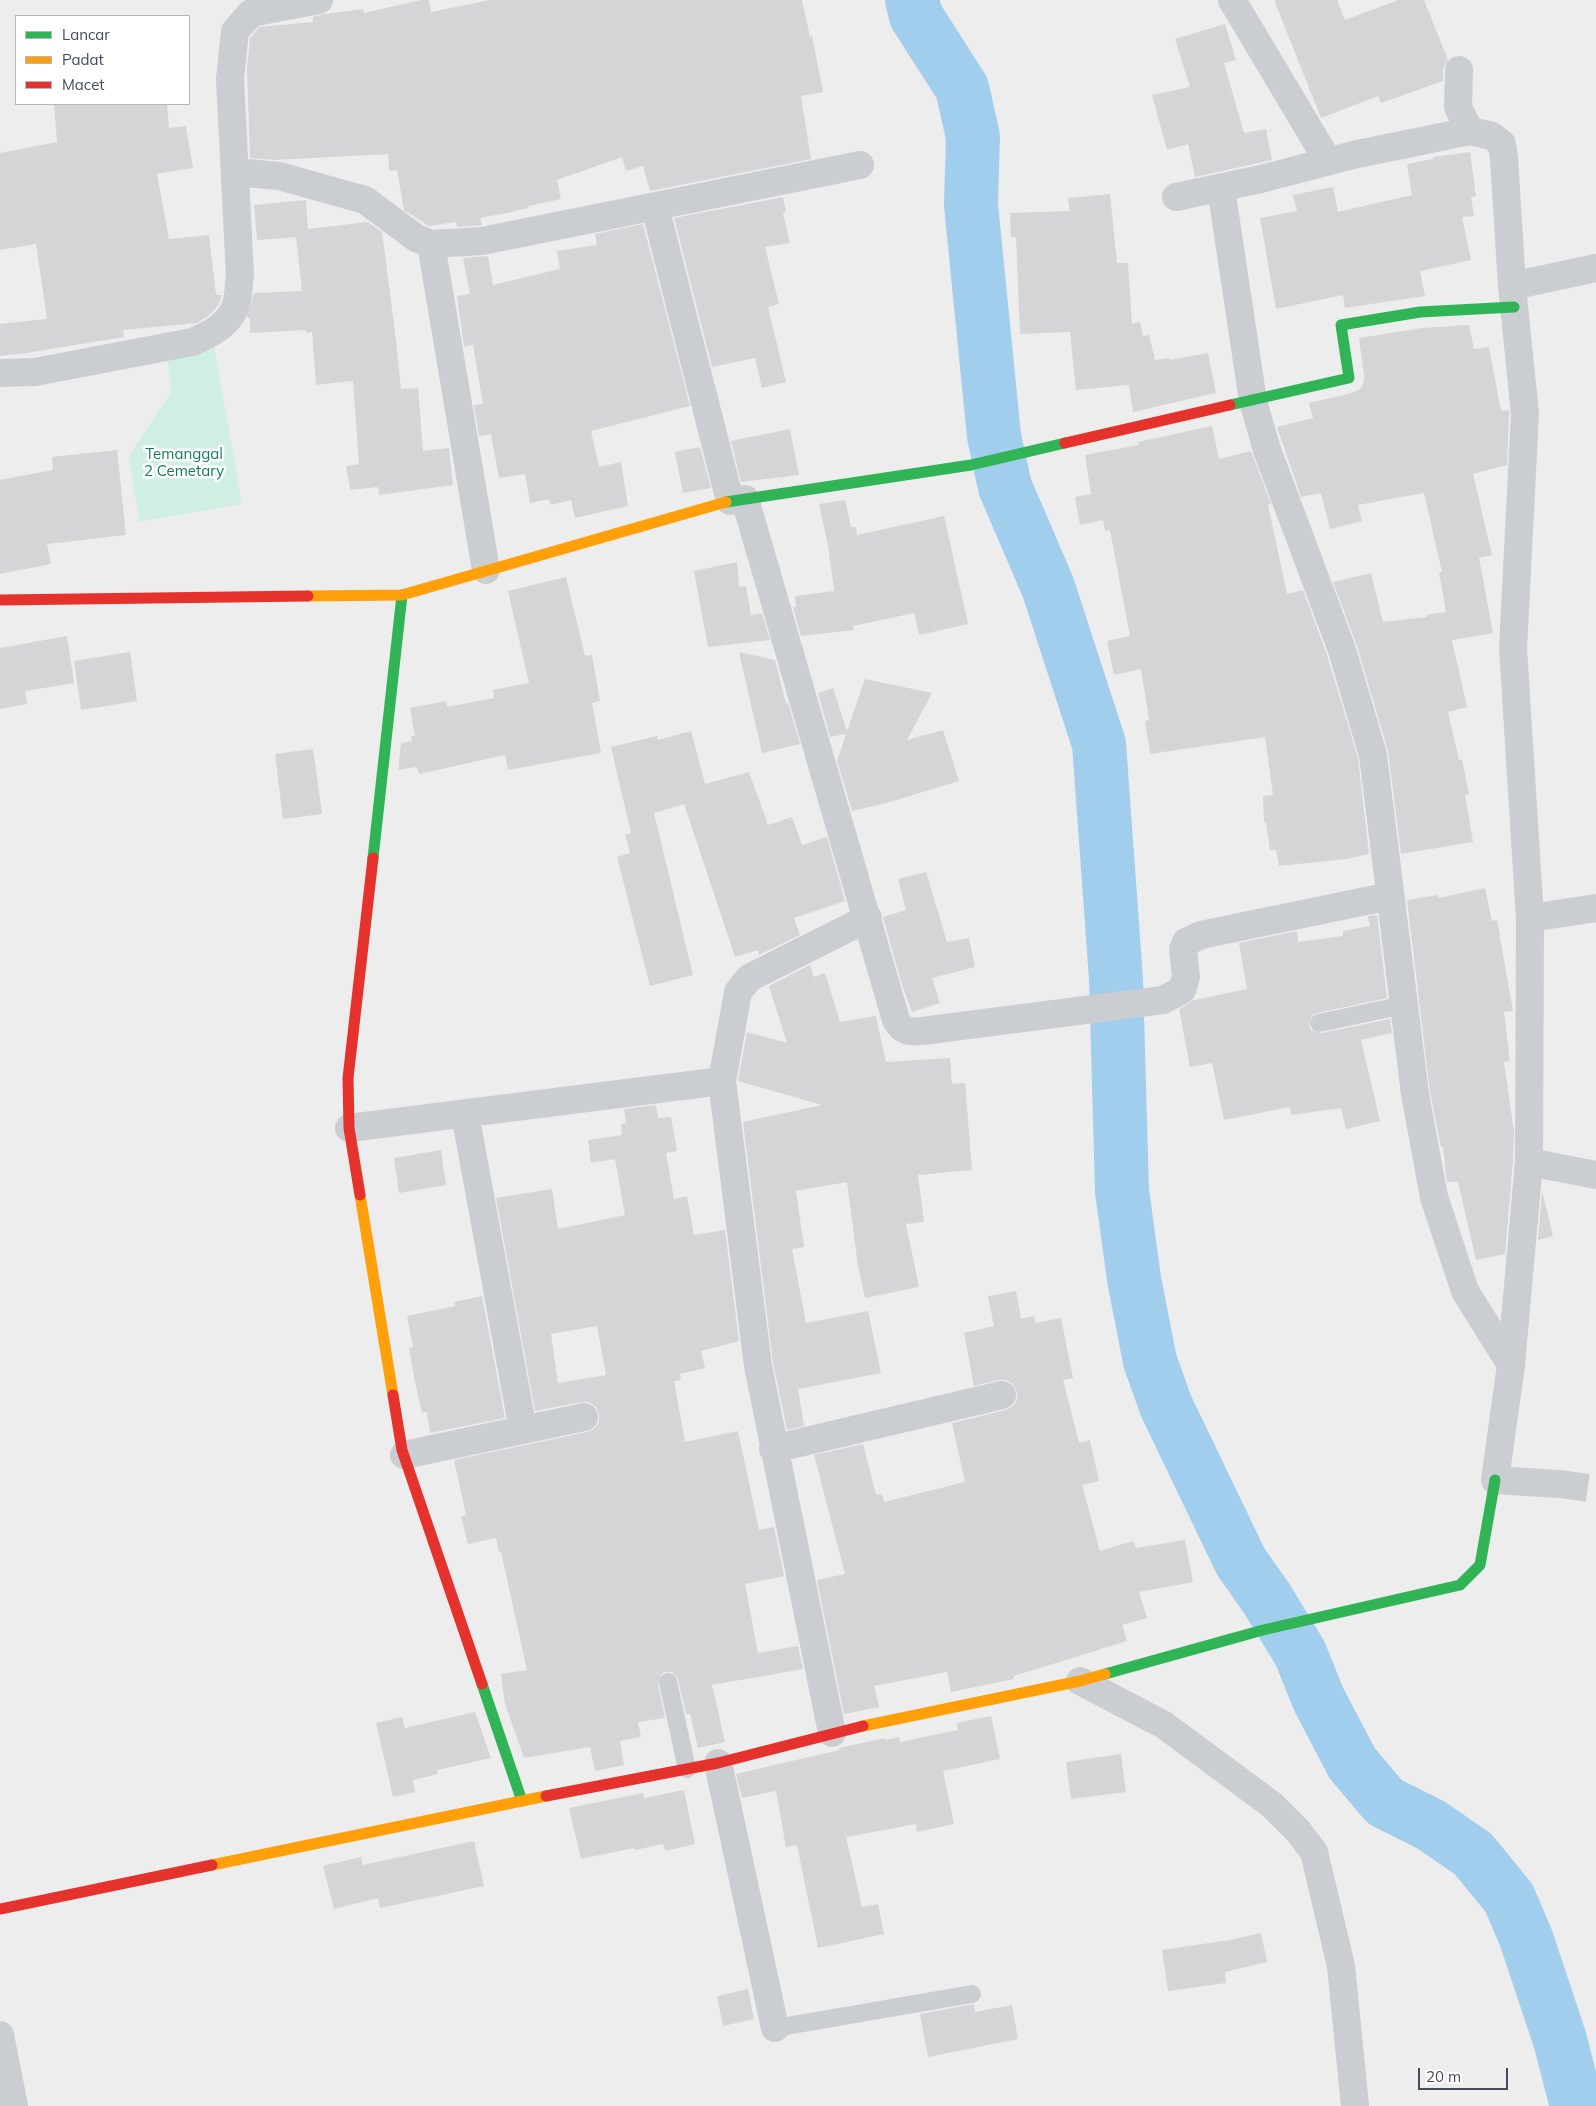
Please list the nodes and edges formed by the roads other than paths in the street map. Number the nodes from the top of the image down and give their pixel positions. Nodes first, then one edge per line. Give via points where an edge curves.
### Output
1 (319, 0) edge
2 (1232, 0) edge
3 (1459, 70) dead end
4 (1470, 131) junction
5 (1328, 161) junction
6 (860, 166) dead end
7 (236, 172) junction
8 (1221, 188) junction
9 (1176, 197) dead end
10 (655, 206) junction
11 (431, 244) junction
12 (1596, 268) edge
13 (1513, 297) junction
14 (0, 372) edge
15 (1253, 401) junction
16 (738, 500) junction
17 (486, 570) junction
18 (402, 596) junction
19 (0, 600) edge
20 (1390, 896) junction
21 (1596, 908) edge
22 (868, 918) junction
23 (1530, 918) junction
24 (1404, 1005) junction
25 (1319, 1023) dead end
26 (722, 1082) junction
27 (465, 1114) junction
28 (350, 1128) junction
29 (1529, 1162) junction
30 (1596, 1175) edge
31 (1511, 1365) junction
32 (1002, 1396) dead end
33 (584, 1417) dead end
34 (523, 1430) junction
35 (773, 1449) junction
36 (404, 1455) junction
37 (1495, 1480) junction
38 (1560, 1484) tunnel mouth
39 (1080, 1680) junction
40 (668, 1682) dead end
41 (832, 1733) junction
42 (718, 1762) junction
43 (687, 1769) junction
44 (522, 1800) junction
45 (0, 1909) edge
46 (972, 1994) dead end
47 (776, 2028) joint
48 (0, 2036) edge
49 (14, 2106) edge
50 (1355, 2106) edge

1 - 7 street via 251,13 235,31 230,78
2 - 5 street
3 - 4 street via 1458,108
4 - 5 street
4 - 13 street via 1492,136 1502,144
5 - 8 street
6 - 10 street
7 - 11 street via 288,178 365,200 416,238
7 - 14 street via 240,276 235,307 212,333 192,342 35,372
8 - 9 street
8 - 15 street
10 - 11 street via 482,241
10 - 16 street
11 - 17 street
12 - 13 street
13 - 15 street via 1341,325 1349,378
13 - 23 street via 1525,414 1513,648
15 - 16 street via 970,465
15 - 20 street via 1267,450 1342,650 1373,754
16 - 17 street
16 - 22 street
17 - 18 street
18 - 19 street
18 - 28 street via 348,1078
20 - 22 street via 1193,938 1183,949 1186,977 1182,990 1163,1000 908,1032 896,1020
20 - 24 street
21 - 23 street
22 - 26 street via 749,978 738,992
23 - 29 street
24 - 25 lane
24 - 31 street via 1415,1094 1434,1197 1465,1291
26 - 27 street
26 - 35 street via 758,1366
27 - 28 street
27 - 34 street
28 - 36 street
29 - 30 street
29 - 31 street
31 - 37 street
32 - 35 street
33 - 34 street
34 - 36 street
35 - 41 street
36 - 44 street
37 - 38 street
37 - 39 street via 1480,1565 1460,1585 1262,1630
39 - 41 street
39 - 50 street via 1164,1725 1265,1799 1298,1831 1314,1852 1341,1966
40 - 43 lane
41 - 42 street
42 - 43 street
42 - 47 street
43 - 44 street
44 - 45 street
46 - 47 lane
48 - 49 street

